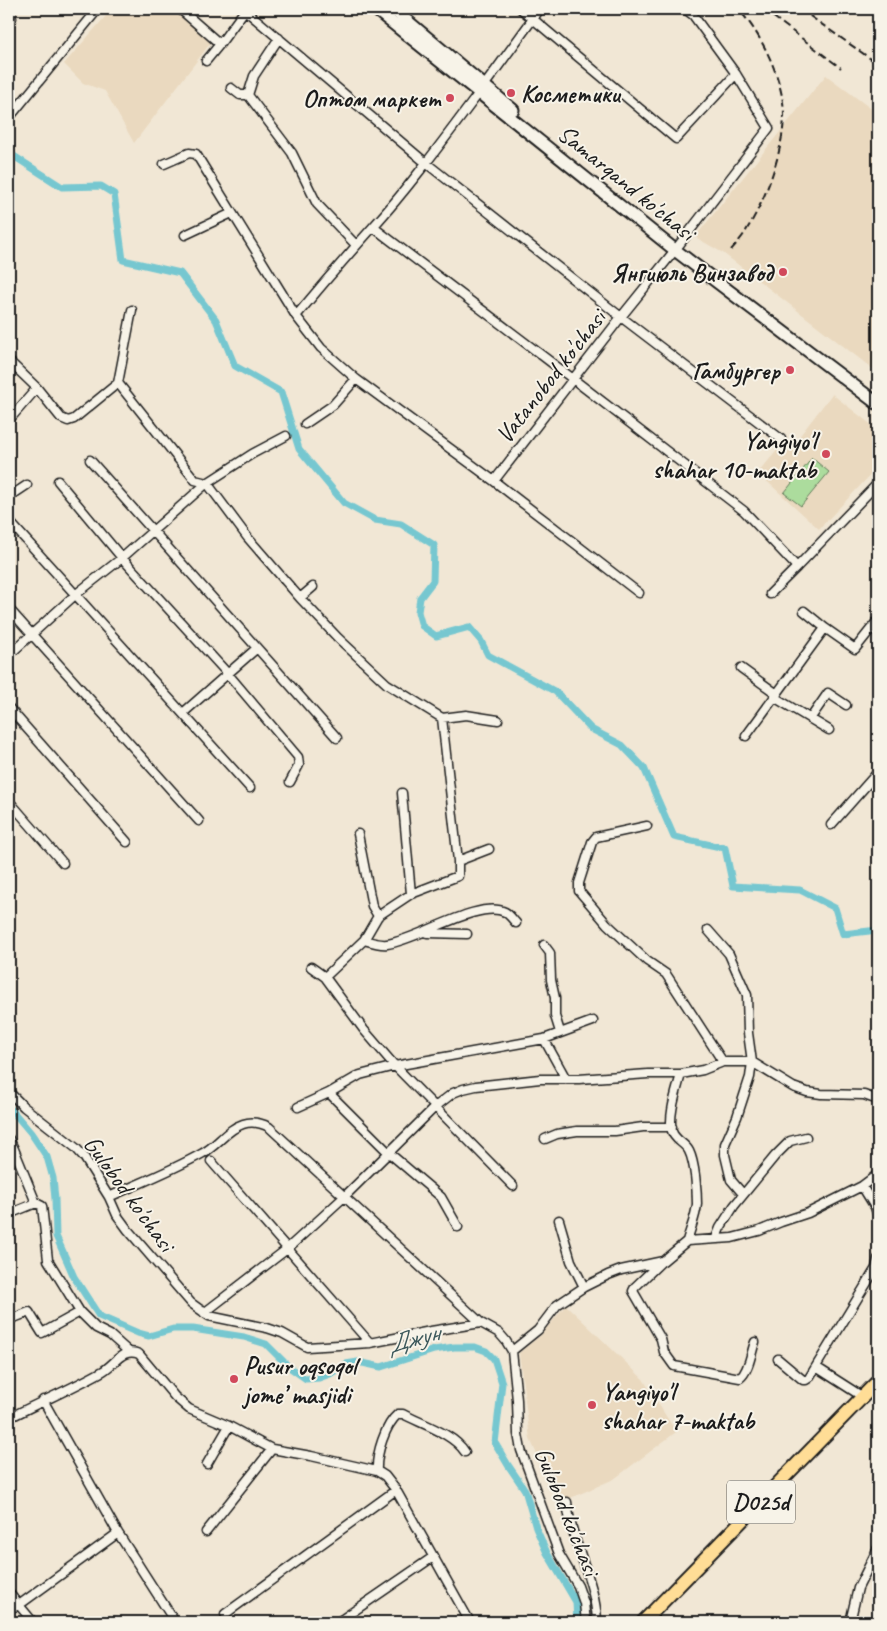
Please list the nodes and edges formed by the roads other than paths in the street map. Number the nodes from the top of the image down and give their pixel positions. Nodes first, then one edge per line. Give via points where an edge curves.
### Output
1 (98, 9) edge
2 (180, 9) edge
3 (375, 9) edge
4 (393, 9) edge
5 (521, 9) edge
6 (540, 9) edge
7 (685, 9) edge
8 (532, 18) junction
9 (279, 38) junction
10 (220, 44) junction
11 (206, 61) dead end
12 (736, 74) junction
13 (231, 88) dead end
14 (482, 89) junction
15 (248, 95) junction
16 (9, 118) edge
17 (426, 163) junction
18 (164, 164) dead end
19 (232, 213) junction
20 (373, 227) junction
21 (185, 235) dead end
22 (356, 245) junction
23 (677, 247) junction
24 (132, 310) dead end
25 (296, 316) junction
26 (621, 317) junction
27 (9, 361) edge
28 (574, 378) junction
29 (356, 379) junction
30 (118, 383) junction
31 (37, 388) junction
32 (878, 397) edge
33 (878, 404) edge
34 (9, 420) edge
35 (305, 424) dead end
36 (286, 436) dead end
37 (781, 439) dead end
38 (90, 460) dead end
39 (58, 481) dead end
40 (494, 481) junction
41 (207, 483) junction
42 (878, 483) edge
43 (27, 485) dead end
44 (9, 497) edge
45 (9, 521) edge
46 (153, 531) junction
47 (122, 558) junction
48 (798, 567) junction
49 (313, 587) dead end
50 (639, 594) dead end
51 (770, 594) dead end
52 (75, 595) junction
53 (300, 598) junction
54 (9, 609) edge
55 (804, 611) dead end
56 (878, 620) edge
57 (825, 628) junction
58 (31, 634) junction
59 (257, 648) junction
60 (9, 655) edge
61 (741, 668) dead end
62 (228, 674) junction
63 (775, 695) junction
64 (846, 706) dead end
65 (9, 708) edge
66 (183, 713) junction
67 (442, 718) junction
68 (810, 719) junction
69 (498, 720) dead end
70 (829, 730) dead end
71 (746, 736) dead end
72 (337, 738) dead end
73 (877, 776) edge
74 (290, 782) dead end
75 (250, 788) dead end
76 (402, 793) dead end
77 (9, 801) edge
78 (199, 821) dead end
79 (831, 825) dead end
80 (647, 826) dead end
81 (358, 834) dead end
82 (127, 842) dead end
83 (489, 849) dead end
84 (458, 861) junction
85 (63, 863) dead end
86 (411, 894) junction
87 (378, 916) junction
88 (516, 923) dead end
89 (708, 930) dead end
90 (423, 933) junction
91 (468, 934) dead end
92 (364, 940) junction
93 (544, 945) dead end
94 (311, 967) dead end
95 (325, 977) junction
96 (593, 1021) dead end
97 (560, 1032) junction
98 (544, 1039) junction
99 (723, 1062) junction
100 (752, 1062) junction
101 (395, 1066) junction
102 (681, 1074) junction
103 (566, 1079) junction
104 (9, 1092) edge
105 (330, 1093) junction
106 (878, 1100) edge
107 (298, 1107) dead end
108 (435, 1107) junction
109 (672, 1127) junction
110 (806, 1137) dead end
111 (9, 1139) edge
112 (545, 1139) dead end
113 (388, 1152) junction
114 (211, 1161) dead end
115 (878, 1174) edge
116 (513, 1186) dead end
117 (862, 1186) junction
118 (743, 1194) junction
119 (109, 1197) junction
120 (344, 1197) junction
121 (36, 1203) junction
122 (9, 1214) edge
123 (878, 1216) edge
124 (559, 1220) dead end
125 (458, 1228) dead end
126 (716, 1238) junction
127 (687, 1241) junction
128 (287, 1249) junction
129 (878, 1259) edge
130 (663, 1261) junction
131 (584, 1287) junction
132 (80, 1312) junction
133 (204, 1314) junction
134 (9, 1320) edge
135 (481, 1323) junction
136 (754, 1342) dead end
137 (370, 1343) junction
138 (512, 1351) junction
139 (129, 1352) junction
140 (778, 1359) dead end
141 (816, 1367) junction
142 (878, 1382) edge
143 (863, 1397) junction
144 (43, 1400) junction
145 (9, 1418) edge
146 (229, 1426) junction
147 (272, 1449) junction
148 (465, 1452) dead end
149 (207, 1464) dead end
150 (377, 1471) junction
151 (396, 1490) junction
152 (567, 1502) dead end
153 (206, 1532) dead end
154 (118, 1533) junction
155 (878, 1548) edge
156 (433, 1557) junction
157 (9, 1593) edge
158 (19, 1605) junction
159 (9, 1609) edge
160 (225, 1614) dead end
161 (33, 1622) edge
162 (175, 1622) edge
163 (338, 1622) edge
164 (470, 1622) edge
165 (586, 1622) edge
166 (597, 1622) edge
167 (643, 1622) edge
168 (850, 1622) edge

1 - 16 street
2 - 10 street
3 - 14 main road, Samarqand ko'chasi
4 - 14 main road, Samarqand ko'chasi
5 - 8 street
6 - 8 street
7 - 12 street, Vatanobod ko'chasi via 693,15
8 - 12 street via 676,139
8 - 14 street
9 - 10 street via 245,10
9 - 15 street via 254,76
9 - 17 street
10 - 11 street
12 - 23 street, Vatanobod ko'chasi via 768,128
13 - 15 street
14 - 17 street
14 - 23 main road, Samarqand ko'chasi
15 - 22 street via 292,153 317,204
17 - 20 street
17 - 26 street
18 - 19 street via 189,153 196,154
19 - 21 street
19 - 25 street
20 - 22 street
20 - 28 street
22 - 25 street
23 - 26 street, Vatanobod ko'chasi
23 - 32 main road, Samarqand ko'chasi
23 - 33 main road, Samarqand ko'chasi
24 - 30 street
25 - 29 street via 321,348
26 - 28 street, Vatanobod ko'chasi
26 - 37 street
27 - 31 street
28 - 40 street, Vatanobod ko'chasi
28 - 48 street via 744,511
29 - 35 street via 332,405
29 - 40 street
30 - 31 street via 74,419 68,420 61,418
30 - 41 street via 195,480
31 - 34 street
36 - 41 street
38 - 46 street
39 - 47 street
40 - 50 street
41 - 46 street
41 - 53 street via 248,538
42 - 48 street
43 - 44 street
45 - 52 street
46 - 47 street
46 - 59 street
47 - 52 street
47 - 62 street
48 - 51 street
49 - 53 street
52 - 58 street
52 - 66 street
53 - 67 street via 387,684
54 - 58 street
55 - 57 street
56 - 57 street via 855,649
57 - 63 street
58 - 60 street
58 - 78 street
59 - 62 street
59 - 72 street
61 - 63 street
62 - 66 street
62 - 74 street via 298,757
63 - 68 street
63 - 71 street
64 - 68 street via 828,692
65 - 82 street
66 - 75 street
67 - 69 street via 466,715
67 - 84 street
68 - 70 street
73 - 79 street
76 - 86 street
77 - 85 street
80 - 99 street via 596,837 579,891 608,924 647,961 666,974
81 - 87 street via 372,906
83 - 84 street
84 - 86 street via 459,872 454,879
86 - 87 street
87 - 92 street
88 - 90 street via 506,912 490,909 472,912
89 - 100 street via 729,954 747,995
90 - 91 street
90 - 92 street via 386,945
92 - 95 street
93 - 97 street via 550,954 555,1016
94 - 95 street
95 - 101 street
96 - 97 street
97 - 98 street
98 - 101 street
98 - 103 street
99 - 100 street
99 - 102 street
100 - 106 street via 807,1092 864,1094
100 - 118 street via 737,1117 725,1144 728,1174
101 - 105 street via 360,1076
101 - 108 street
102 - 103 street
102 - 109 street
103 - 108 street via 476,1086 453,1093
104 - 119 street, Gulobod ko'chasi via 76,1148
105 - 107 street
105 - 113 street
108 - 113 street
108 - 116 street
109 - 112 street via 577,1131
109 - 127 street via 674,1136 690,1153 693,1167 697,1205
110 - 118 street via 786,1144
111 - 121 street
113 - 120 street
113 - 125 street via 441,1197
114 - 128 street
115 - 117 street
117 - 123 street
117 - 126 street via 808,1213 759,1232
118 - 126 street
119 - 120 street via 204,1153 243,1124 258,1123 269,1127
119 - 133 street, Gulobod ko'chasi via 128,1230
120 - 128 street
120 - 135 street
121 - 122 street
121 - 132 street via 44,1212 48,1260
124 - 131 street via 571,1261
126 - 127 street
127 - 130 street
128 - 133 street
128 - 137 street
129 - 141 street via 876,1268
130 - 131 street via 621,1270
130 - 136 street via 633,1291 674,1366 740,1378
131 - 138 street via 557,1305 538,1330
132 - 134 street via 42,1332 29,1312
132 - 139 street
133 - 137 street, Gulobod ko'chasi via 267,1328 307,1347
135 - 137 street, Gulobod ko'chasi
135 - 138 street via 499,1334
138 - 165 street, Gulobod ko'chasi via 519,1442 559,1554 578,1586
139 - 144 street via 105,1370
139 - 146 street via 139,1354 189,1409
140 - 141 street via 805,1380 810,1378
141 - 143 street
142 - 143 main road, D025d
143 - 167 main road, D025d
144 - 145 street
144 - 154 street
146 - 147 street
146 - 149 street
147 - 150 street
147 - 153 street
148 - 150 street via 454,1440 398,1414 380,1447
150 - 151 street via 386,1476
151 - 156 street
151 - 160 street
152 - 166 street via 597,1607
154 - 158 street
154 - 162 street
155 - 168 street via 858,1588
156 - 163 street
156 - 164 street
157 - 158 street
158 - 159 street
158 - 161 street

